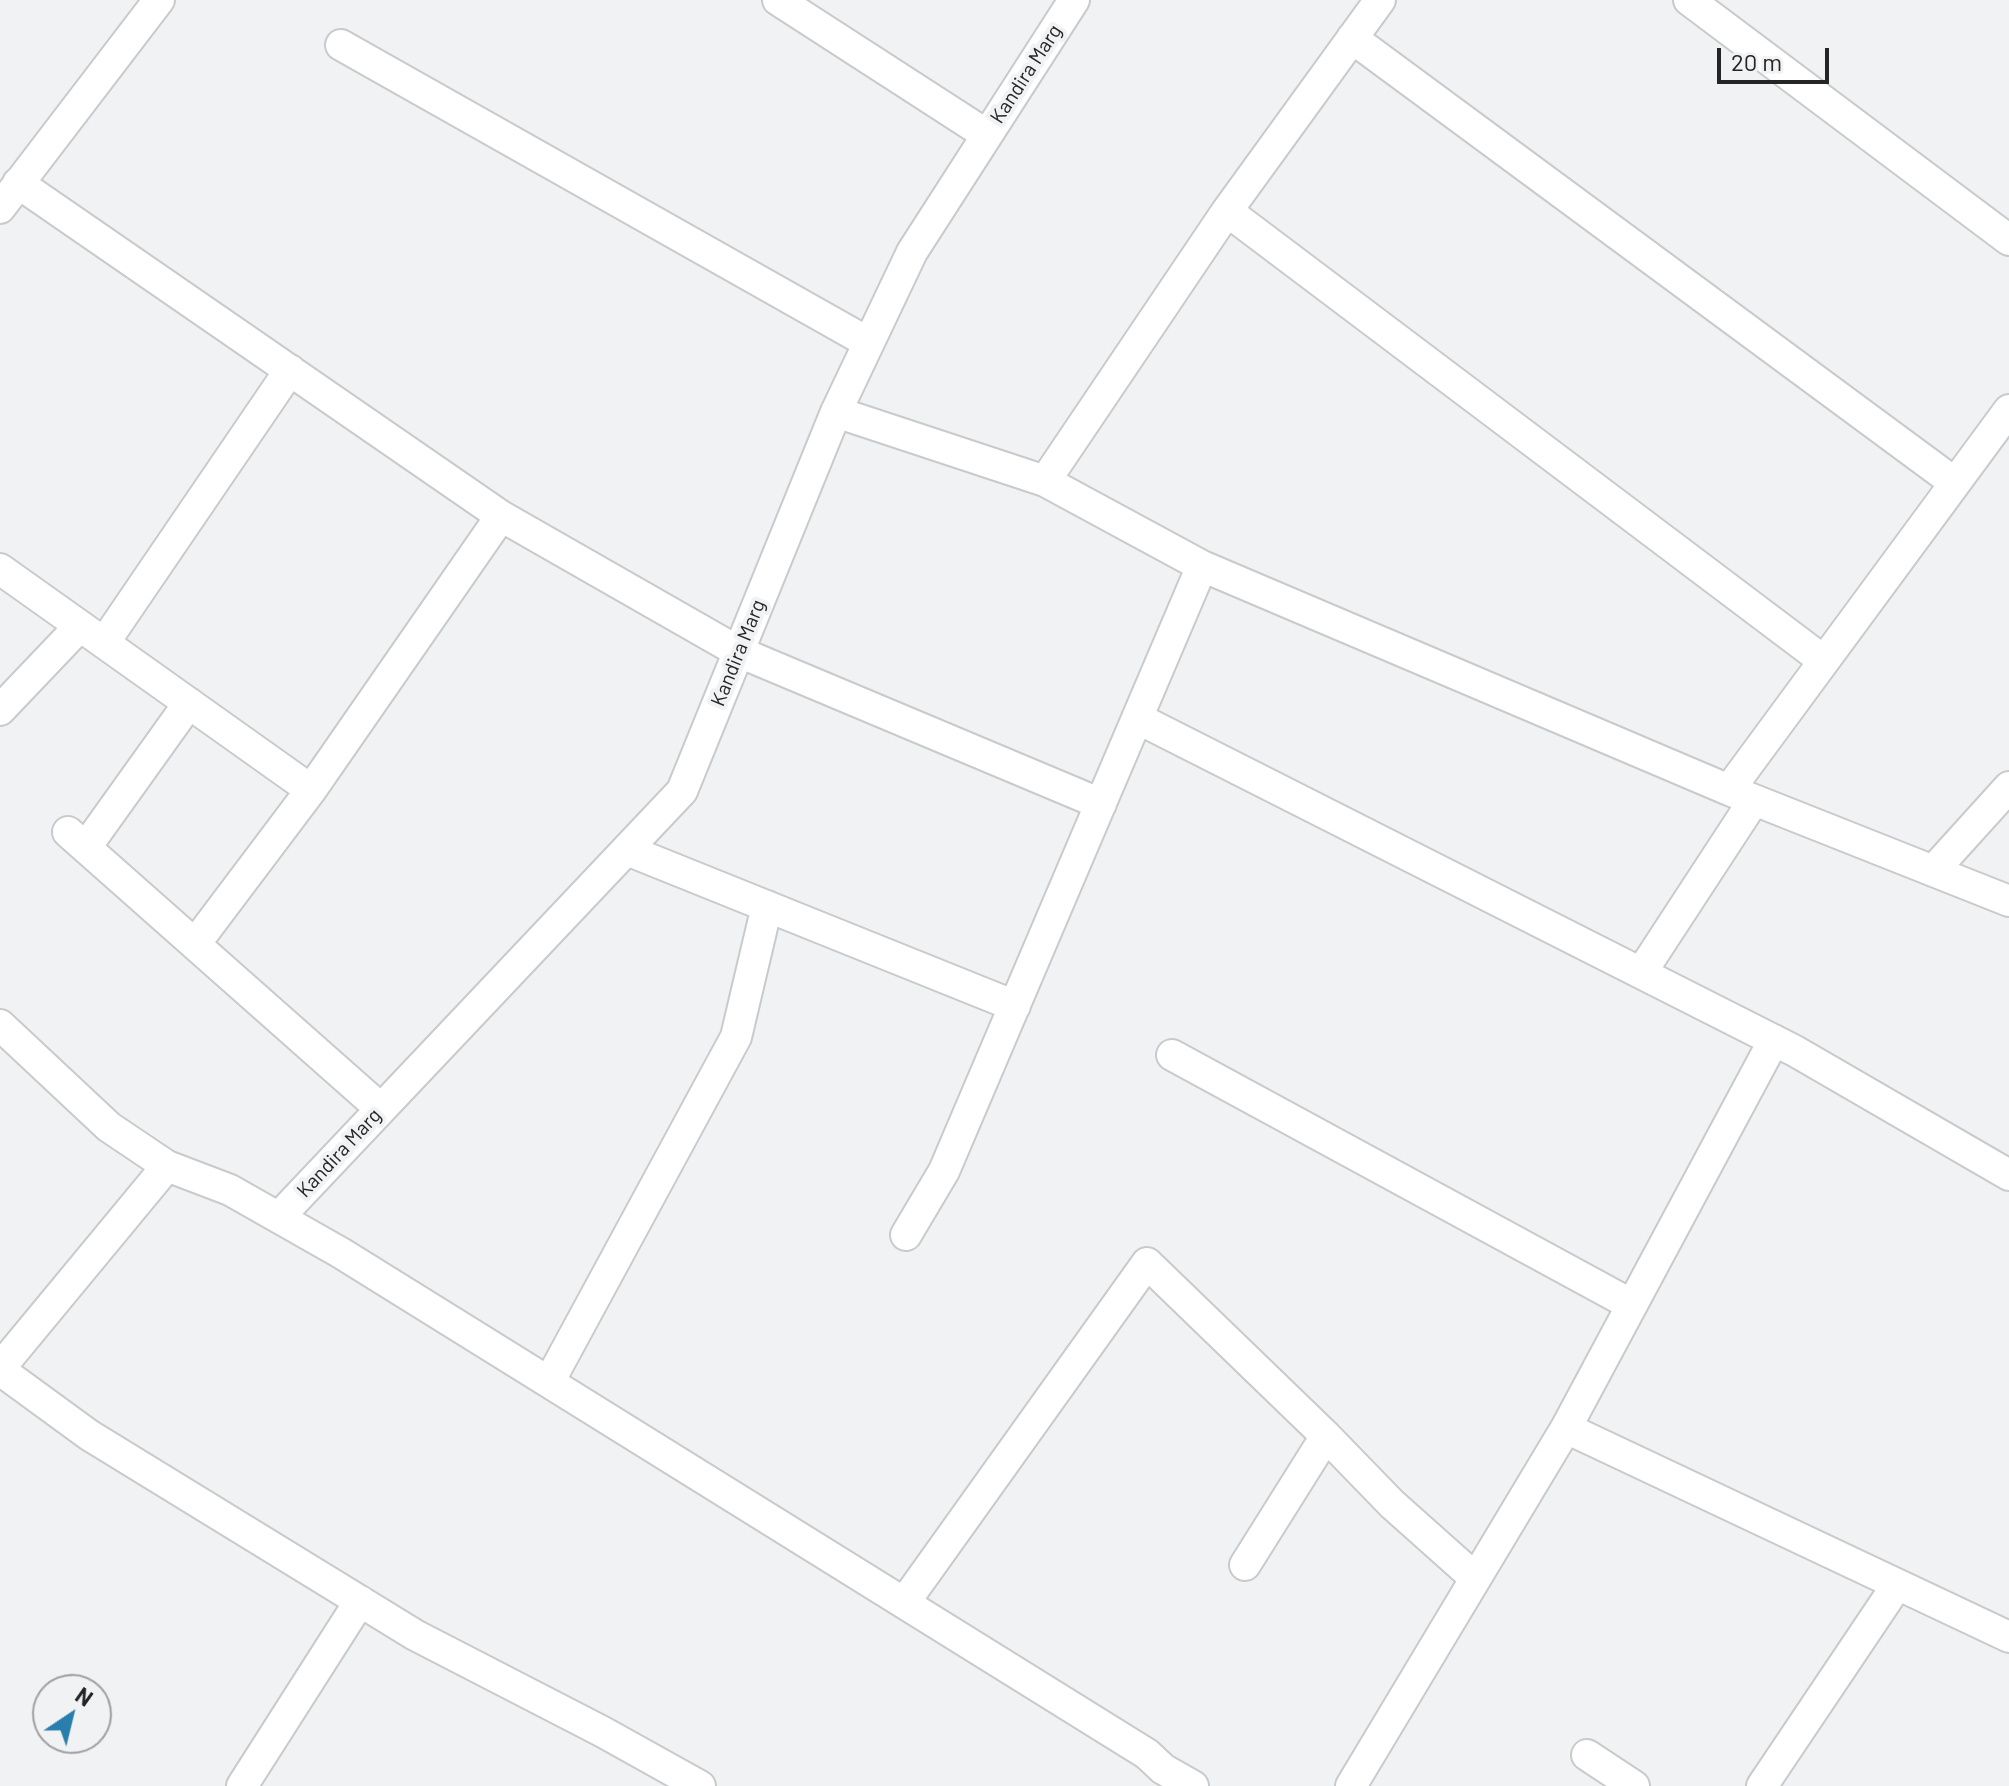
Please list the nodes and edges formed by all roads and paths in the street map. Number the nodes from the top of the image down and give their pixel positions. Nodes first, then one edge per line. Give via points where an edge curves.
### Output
1 (159, 0) edge
2 (1074, 0) edge
3 (1380, 0) edge
4 (1689, 0) edge
5 (798, 5) edge
6 (1352, 38) junction
7 (341, 45) dead end
8 (987, 135) junction
9 (18, 183) junction
10 (0, 208) edge
11 (1227, 211) junction
12 (2009, 240) edge
13 (869, 343) junction
14 (290, 370) junction
15 (2009, 410) edge
16 (836, 412) junction
17 (1045, 481) junction
18 (1955, 483) junction
19 (501, 516) junction
20 (1202, 566) junction
21 (0, 569) edge
22 (92, 634) junction
23 (739, 652) junction
24 (1824, 661) junction
25 (189, 703) junction
26 (0, 710) edge
27 (1137, 718) junction
28 (2009, 787) edge
29 (311, 790) junction
30 (1742, 795) junction
31 (1101, 804) junction
32 (627, 850) junction
33 (1933, 871) junction
34 (2009, 901) edge
35 (767, 906) junction
36 (195, 944) junction
37 (1641, 973) junction
38 (1015, 1006) junction
39 (0, 1025) edge
40 (1774, 1040) junction
41 (1172, 1055) dead end
42 (381, 1109) junction
43 (167, 1166) junction
44 (2009, 1175) edge
45 (279, 1217) junction
46 (906, 1235) dead end
47 (1632, 1305) junction
48 (0, 1369) edge
49 (549, 1382) junction
50 (1566, 1428) junction
51 (1326, 1436) junction
52 (1245, 1565) dead end
53 (1475, 1578) junction
54 (1897, 1585) junction
55 (360, 1601) junction
56 (904, 1603) junction
57 (2009, 1637) edge
58 (1587, 1755) dead end
59 (1158, 1778) edge
60 (242, 1786) edge
61 (700, 1786) edge
62 (1193, 1786) edge
63 (1351, 1786) edge
64 (1634, 1786) edge
65 (1762, 1786) edge

1 - 9 street
2 - 8 street, Kandira Marg
3 - 6 street
4 - 12 street
5 - 8 street
6 - 11 street
6 - 18 street
7 - 13 street
8 - 13 street, Kandira Marg via 912,252
9 - 10 street
9 - 14 street
11 - 17 street
11 - 24 street
13 - 16 street, Kandira Marg
14 - 19 street
14 - 22 street
15 - 18 street
16 - 17 street
16 - 23 street, Kandira Marg
17 - 20 street
18 - 24 street
19 - 23 street
19 - 29 street
20 - 27 street
20 - 30 street
21 - 22 street
22 - 25 street
22 - 26 street
23 - 31 street
23 - 32 street, Kandira Marg via 682,791
24 - 30 street
25 - 29 street
25 - 36 street via 77,840
27 - 31 street
27 - 37 street
28 - 33 street
29 - 36 street
30 - 33 street
30 - 37 street
31 - 38 street
32 - 35 street
32 - 42 street, Kandira Marg
33 - 34 street
35 - 38 street
35 - 49 street via 736,1037
36 - 42 street
37 - 40 street
38 - 46 street via 944,1171
39 - 43 street via 109,1127
40 - 44 street
40 - 47 street
41 - 47 street
42 - 45 street, Kandira Marg
43 - 45 street via 230,1190
43 - 48 street
45 - 49 street
47 - 50 street
48 - 55 street via 89,1435
49 - 56 street
50 - 53 street
50 - 54 street
51 - 52 street
51 - 53 street
51 - 56 street via 1147,1263
53 - 63 street
54 - 57 street
54 - 65 street
55 - 60 street
55 - 61 street
56 - 59 street via 1147,1754
58 - 64 street
59 - 62 street

